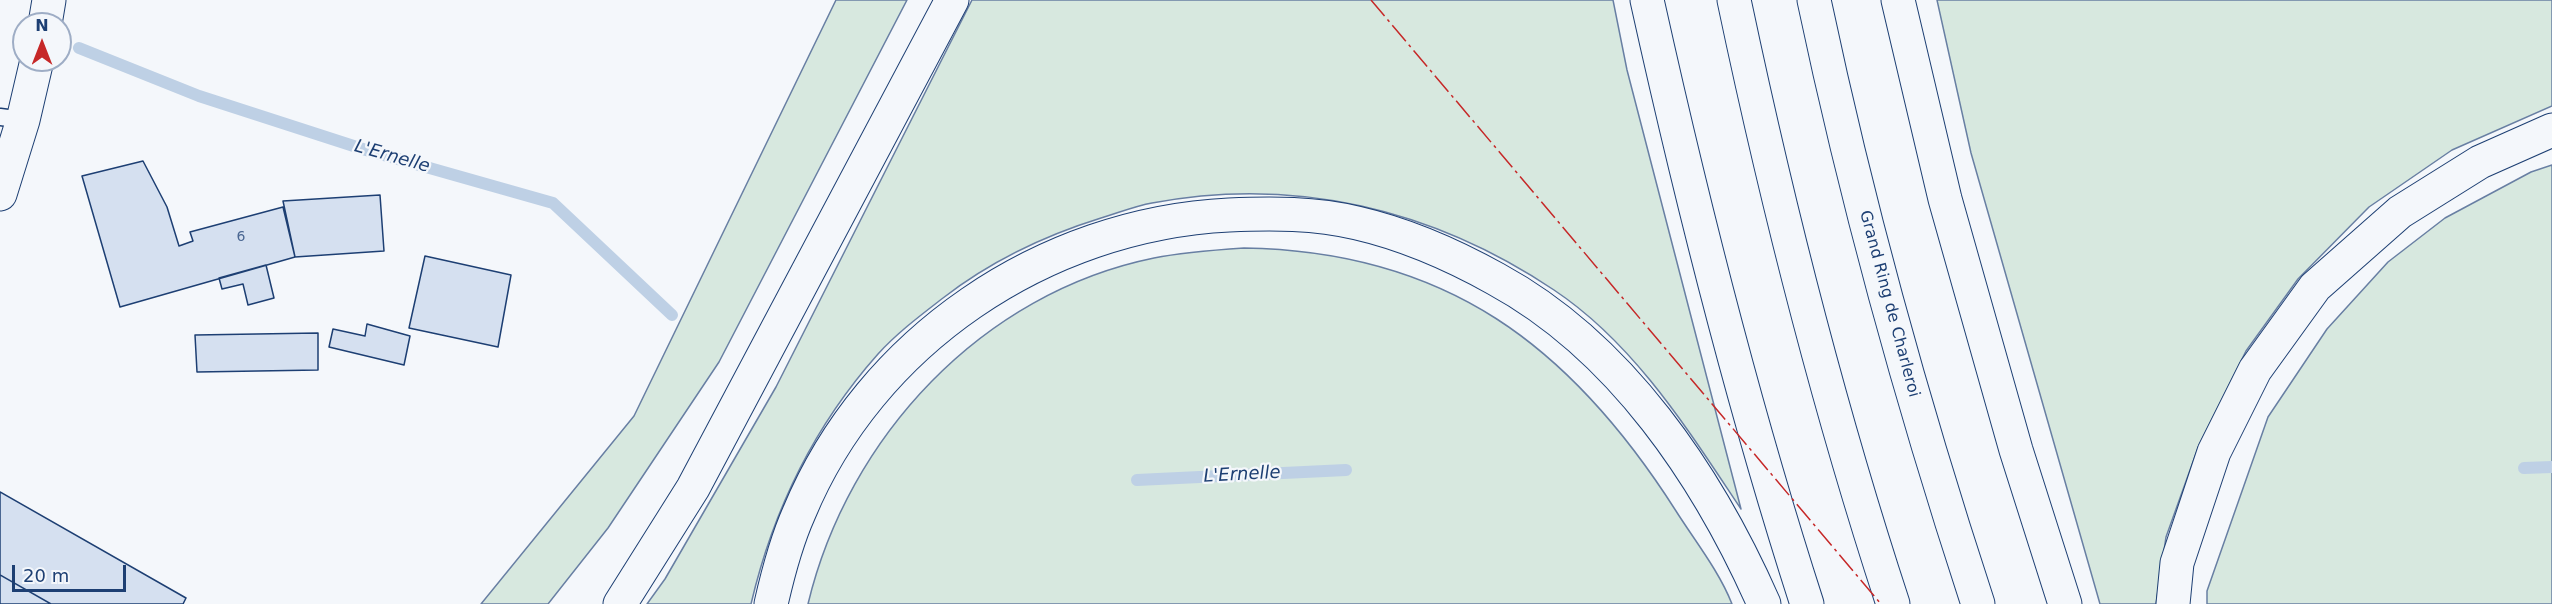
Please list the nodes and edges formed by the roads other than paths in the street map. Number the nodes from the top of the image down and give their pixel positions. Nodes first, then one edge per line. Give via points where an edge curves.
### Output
1 (952, 0) edge
2 (1647, 0) edge
3 (1734, 0) edge
4 (1814, 0) edge
5 (1898, 0) edge
6 (32, 72) edge
7 (12, 118) edge
8 (2552, 130) edge
9 (0, 194) edge
10 (620, 604) edge
11 (771, 604) edge
12 (1764, 604) edge
13 (1807, 604) edge
14 (1893, 604) edge
15 (1978, 604) edge
16 (2065, 604) edge
17 (2173, 604) edge

1 - 10 main road via 693,488
2 - 13 main road via 1767,481
3 - 14 main road via 1757,108 1846,459
4 - 15 main road, Grand Ring de Charleroi via 1831,80 1927,449
5 - 16 main road via 1945,198 2016,450
6 - 7 main road
7 - 9 main road
8 - 17 main road via 2480,162 2400,212 2315,287 2255,370 2214,452 2177,563
11 - 12 main road via 799,512 827,457 875,389 914,348 959,310 1032,267 1107,235 1164,221 1266,213 1356,222 1395,234 1498,279 1554,317 1606,362 1674,446 1718,512

